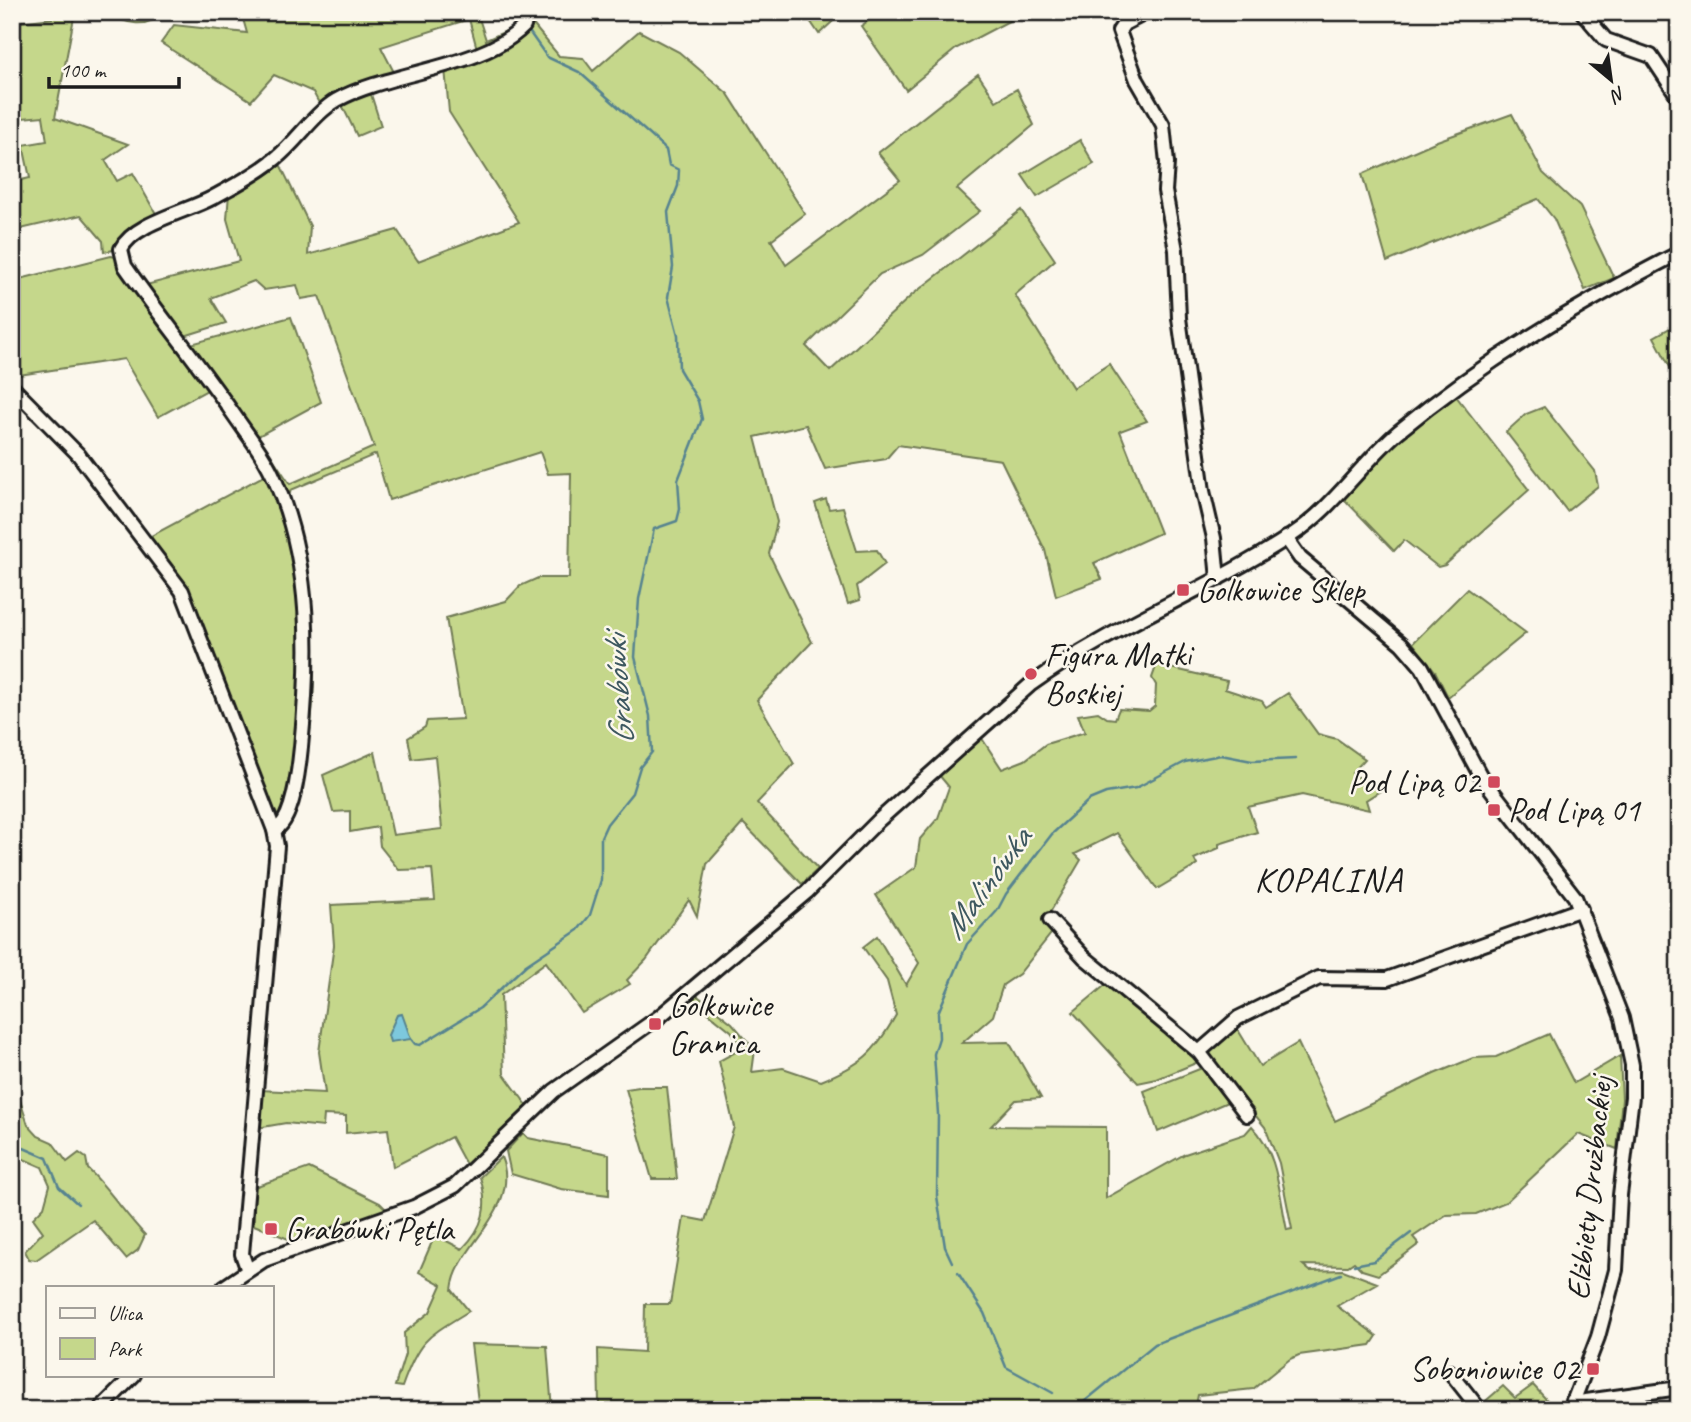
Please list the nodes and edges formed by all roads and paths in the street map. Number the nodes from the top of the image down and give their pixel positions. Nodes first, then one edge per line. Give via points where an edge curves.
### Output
1 (527, 12) edge
2 (1147, 12) edge
3 (1583, 12) edge
4 (1679, 99) edge
5 (1679, 253) edge
6 (12, 387) edge
7 (1286, 538) junction
8 (1218, 579) junction
9 (274, 830) junction
10 (1581, 909) junction
11 (1050, 920) dead end
12 (1199, 1052) junction
13 (1247, 1115) dead end
14 (247, 1268) junction
15 (225, 1286) edge
16 (1450, 1372) dead end
17 (133, 1376) edge
18 (1679, 1388) edge
19 (1572, 1405) edge
20 (99, 1410) edge
21 (1480, 1410) edge

1 - 9 street via 524,26 504,40 454,62 336,101 276,159 139,232 121,250 125,266 275,478 303,572 308,619 303,728 292,797 283,824
2 - 8 street via 1119,31 1137,80 1163,125 1165,191 1176,250 1181,329
3 - 4 street via 1606,40 1651,56
5 - 7 street via 1580,305 1448,391
6 - 9 street via 78,454 182,592
7 - 8 street
7 - 10 street, Elżbiety Drużbackiej via 1300,558 1416,658 1480,775 1560,874
8 - 14 street via 1053,668 1030,685 878,820 807,892 659,1017 554,1091 455,1186 414,1207
9 - 14 street via 277,846 242,1254
10 - 12 street via 1387,979 1319,978 1238,1018
10 - 19 street, Elżbiety Drużbackiej via 1622,1018 1633,1081 1615,1279
11 - 12 street via 1084,957
12 - 13 street
14 - 15 street
16 - 21 street
17 - 20 street
18 - 19 street

